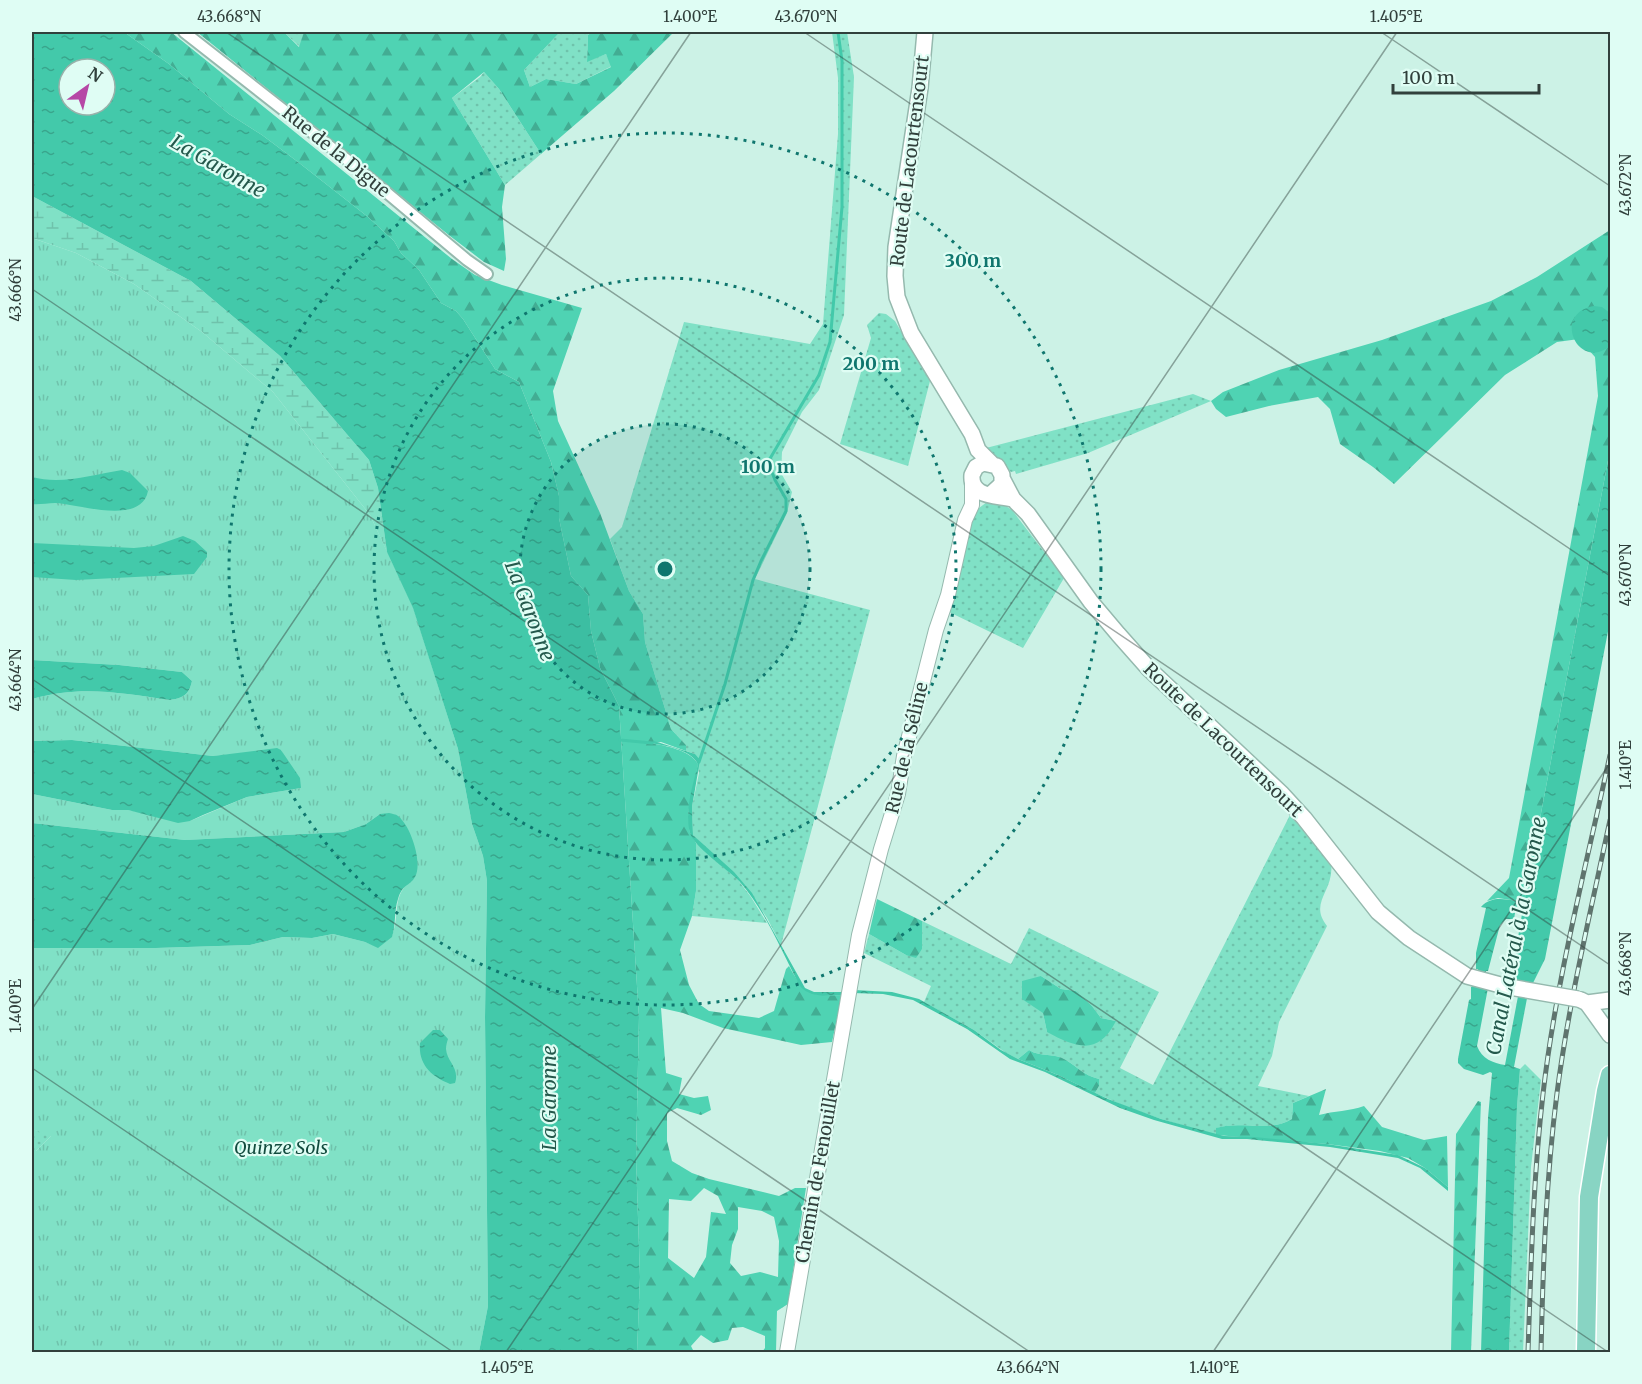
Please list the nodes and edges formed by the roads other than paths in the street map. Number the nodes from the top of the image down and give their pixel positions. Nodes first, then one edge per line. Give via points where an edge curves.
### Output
1 (184, 32) edge
2 (925, 32) edge
3 (487, 274) dead end
4 (978, 450) junction
5 (992, 464) junction
6 (973, 477) junction
7 (1003, 480) junction
8 (990, 494) junction
9 (1013, 499) junction
10 (972, 505) junction
11 (848, 992) joint
12 (1611, 1000) edge
13 (1583, 1001) junction
14 (1611, 1035) edge
15 (1611, 1075) edge
16 (1611, 1098) edge
17 (1603, 1116) junction
18 (787, 1353) edge
19 (1586, 1353) edge

1 - 3 street, Rue de la Digue
2 - 4 main road, Route de Lacourtensourt via 922,77 896,247 897,297 911,333
4 - 5 main road, Route de Lacourtensourt
4 - 6 main road
5 - 6 main road via 980,465
5 - 7 main road, Route de Lacourtensourt via 1000,470
6 - 8 main road via 977,491
6 - 10 street, Rue de la Séline
7 - 8 main road via 999,489
7 - 9 main road, Route de Lacourtensourt
8 - 9 main road
8 - 10 street
9 - 13 main road, Route de Lacourtensourt, bridge via 1118,634 1149,669 1282,794 1378,912 1409,938 1478,980
10 - 11 street, Rue de la Séline via 861,924
11 - 18 street, Chemin de Fenouillet
12 - 13 main road, Route de Lacourtensourt
13 - 14 main road
15 - 17 main road
16 - 17 main road
17 - 19 main road via 1588,1218

